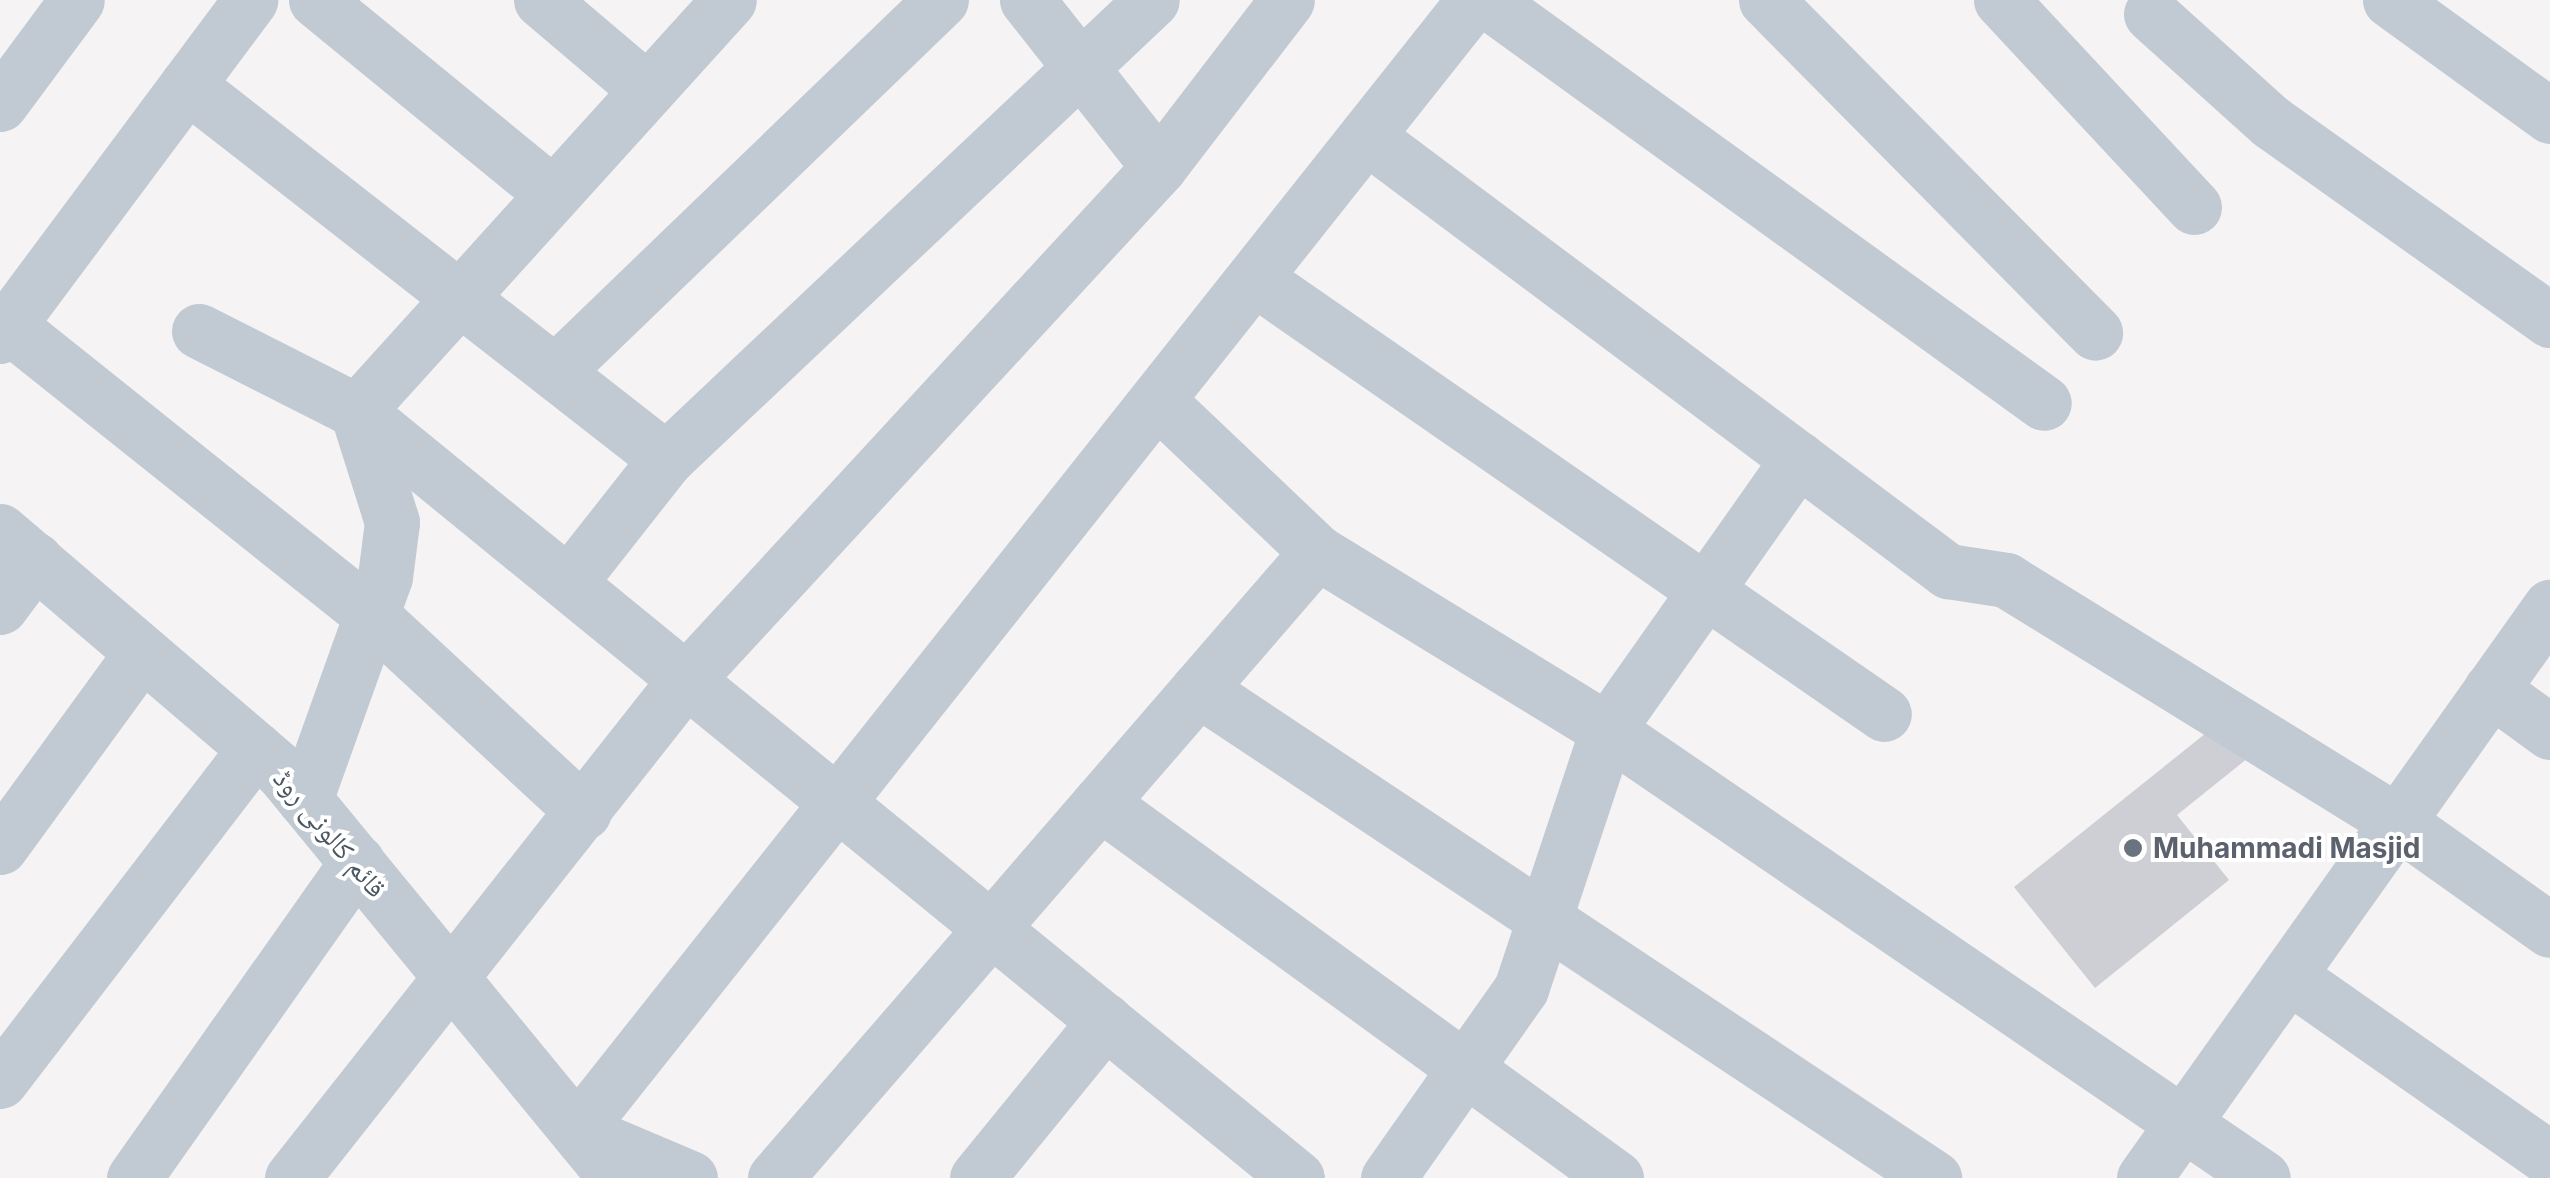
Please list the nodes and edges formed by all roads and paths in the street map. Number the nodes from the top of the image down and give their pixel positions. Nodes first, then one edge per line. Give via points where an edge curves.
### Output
1 (77, 0) edge
2 (250, 0) edge
3 (316, 0) edge
4 (540, 0) edge
5 (729, 0) edge
6 (942, 0) edge
7 (1027, 0) edge
8 (1152, 0) edge
9 (1287, 0) edge
10 (1474, 0) edge
11 (1486, 0) edge
12 (1766, 0) edge
13 (2390, 0) edge
14 (2020, 6) edge
15 (2151, 14) dead end
16 (1078, 70) junction
17 (187, 85) junction
18 (647, 90) junction
19 (0, 104) edge
20 (2550, 116) edge
21 (1366, 136) junction
22 (1159, 167) junction
23 (553, 194) junction
24 (2194, 207) dead end
25 (1254, 278) junction
26 (459, 297) junction
27 (2550, 320) edge
28 (4, 330) edge
29 (200, 332) dead end
30 (2095, 332) dead end
31 (554, 372) junction
32 (1157, 400) junction
33 (2044, 403) dead end
34 (356, 411) junction
35 (666, 460) junction
36 (1798, 460) junction
37 (17, 546) edge
38 (1317, 552) junction
39 (570, 581) junction
40 (1702, 596) junction
41 (2550, 607) edge
42 (0, 608) edge
43 (372, 614) junction
44 (142, 652) junction
45 (682, 684) junction
46 (1198, 688) junction
47 (2491, 689) junction
48 (1884, 714) dead end
49 (1607, 730) junction
50 (2550, 732) edge
51 (255, 749) junction
52 (305, 800) junction
53 (837, 803) junction
54 (1100, 803) junction
55 (584, 812) junction
56 (2398, 822) junction
57 (0, 846) edge
58 (357, 862) junction
59 (1543, 923) junction
60 (991, 928) junction
61 (2550, 930) edge
62 (447, 973) junction
63 (2289, 976) junction
64 (1104, 1021) junction
65 (1462, 1074) junction
66 (0, 1081) edge
67 (2183, 1124) junction
68 (577, 1130) junction
69 (2550, 1159) edge
70 (315, 1168) edge
71 (134, 1178) edge
72 (616, 1178) edge
73 (690, 1178) edge
74 (775, 1178) edge
75 (977, 1178) edge
76 (1298, 1178) edge
77 (1388, 1178) edge
78 (1616, 1178) edge
79 (1934, 1178) edge
80 (2144, 1178) edge
81 (2263, 1178) edge

1 - 19 street
2 - 17 street
3 - 23 street
4 - 18 street
5 - 18 street
6 - 31 street
7 - 16 street
8 - 16 street
9 - 22 street
10 - 21 street
11 - 33 street
12 - 30 street
13 - 20 street
14 - 24 street
15 - 27 street via 2271,122
16 - 22 street
16 - 35 street
17 - 26 street
17 - 28 street
18 - 23 street
21 - 25 street
21 - 36 street
22 - 45 street
23 - 26 street
25 - 32 street
25 - 40 street
26 - 31 street
26 - 34 street
28 - 43 street
29 - 34 street
31 - 35 street
32 - 38 street
32 - 53 street
34 - 39 street
34 - 43 street via 392,522
35 - 39 street
36 - 40 street
36 - 56 street via 1948,571 2006,580
37 - 42 street
37 - 44 street, قائم کالونی روڈ
38 - 46 street
38 - 49 street
39 - 45 street
40 - 48 street
40 - 49 street
41 - 47 street
43 - 52 street
43 - 55 street
44 - 51 street, قائم کالونی روڈ
44 - 57 street
45 - 53 street
45 - 55 street
46 - 54 street
46 - 59 street
47 - 50 street
47 - 56 street
49 - 59 street
49 - 67 street
51 - 52 street, قائم کالونی روڈ
51 - 66 street
52 - 58 street, قائم کالونی روڈ
53 - 60 street
53 - 68 street
54 - 60 street
54 - 65 street
55 - 62 street
56 - 61 street
56 - 63 street
58 - 62 street, قائم کالونی روڈ
58 - 71 street
59 - 65 street via 1522,989
59 - 79 street
60 - 64 street
60 - 74 street
62 - 68 street, قائم کالونی روڈ
62 - 70 street
63 - 67 street
63 - 69 street
64 - 75 street
64 - 76 street
65 - 77 street
65 - 78 street
67 - 80 street
67 - 81 street
68 - 72 street, قائم کالونی روڈ
68 - 73 street

